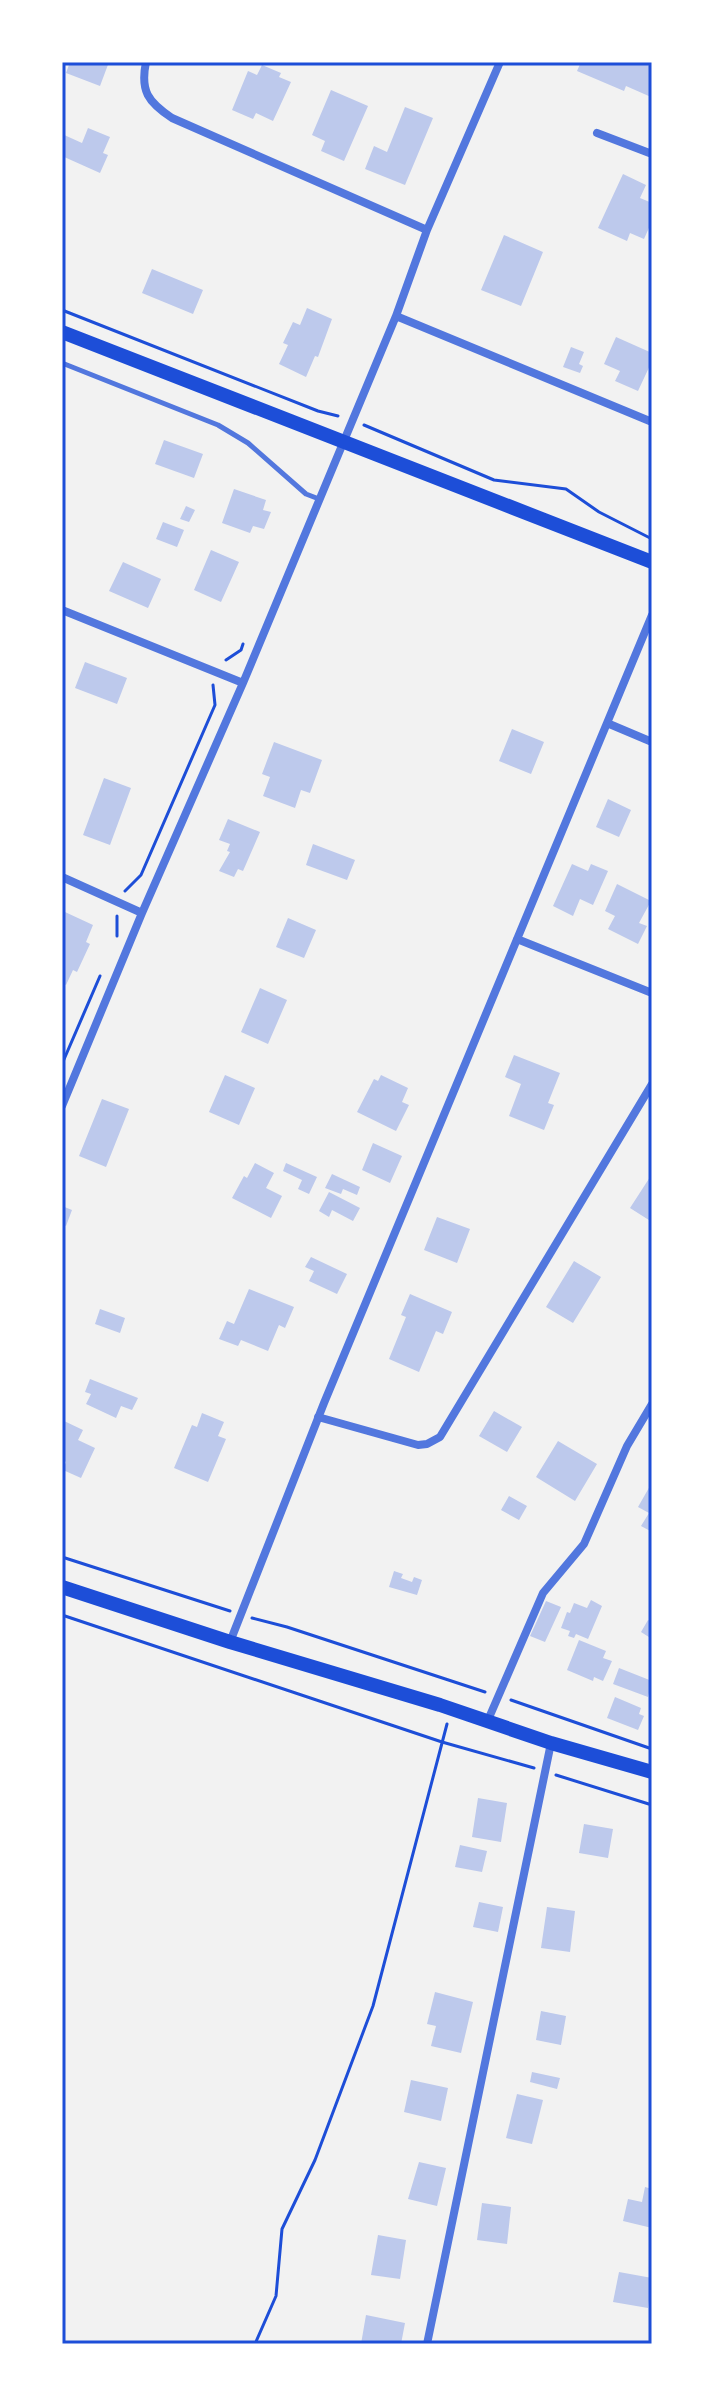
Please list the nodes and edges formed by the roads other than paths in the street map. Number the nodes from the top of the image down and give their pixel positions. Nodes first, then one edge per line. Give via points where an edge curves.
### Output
1 (146, 62) edge
2 (500, 62) edge
3 (597, 133) dead end
4 (652, 154) edge
5 (427, 230) junction
6 (396, 316) junction
7 (62, 332) edge
8 (62, 363) edge
9 (652, 422) edge
10 (343, 441) junction
11 (319, 499) junction
12 (652, 562) edge
13 (62, 610) edge
14 (652, 615) edge
15 (243, 683) junction
16 (607, 723) junction
17 (652, 742) edge
18 (62, 877) edge
19 (142, 913) junction
20 (517, 939) junction
21 (652, 993) edge
22 (652, 1084) edge
23 (62, 1106) edge
24 (652, 1404) edge
25 (318, 1417) junction
26 (62, 1587) edge
27 (230, 1642) junction
28 (488, 1720) junction
29 (551, 1743) junction
30 (652, 1772) edge
31 (427, 2344) edge

1 - 5 street via 145,90 152,104 172,118
2 - 5 street
3 - 4 street
5 - 6 street
6 - 9 street
6 - 10 street
7 - 10 main road
8 - 11 lane via 218,425
10 - 11 street
10 - 12 main road
11 - 15 street
13 - 15 street
14 - 16 street
15 - 19 street
16 - 17 street
16 - 20 street
18 - 19 street
19 - 23 street
20 - 21 street
20 - 25 street
22 - 25 street via 440,1437 418,1445
24 - 28 street via 627,1446 584,1544 543,1593
25 - 27 street
26 - 27 main road
27 - 28 main road
28 - 29 main road
29 - 30 main road
29 - 31 street

